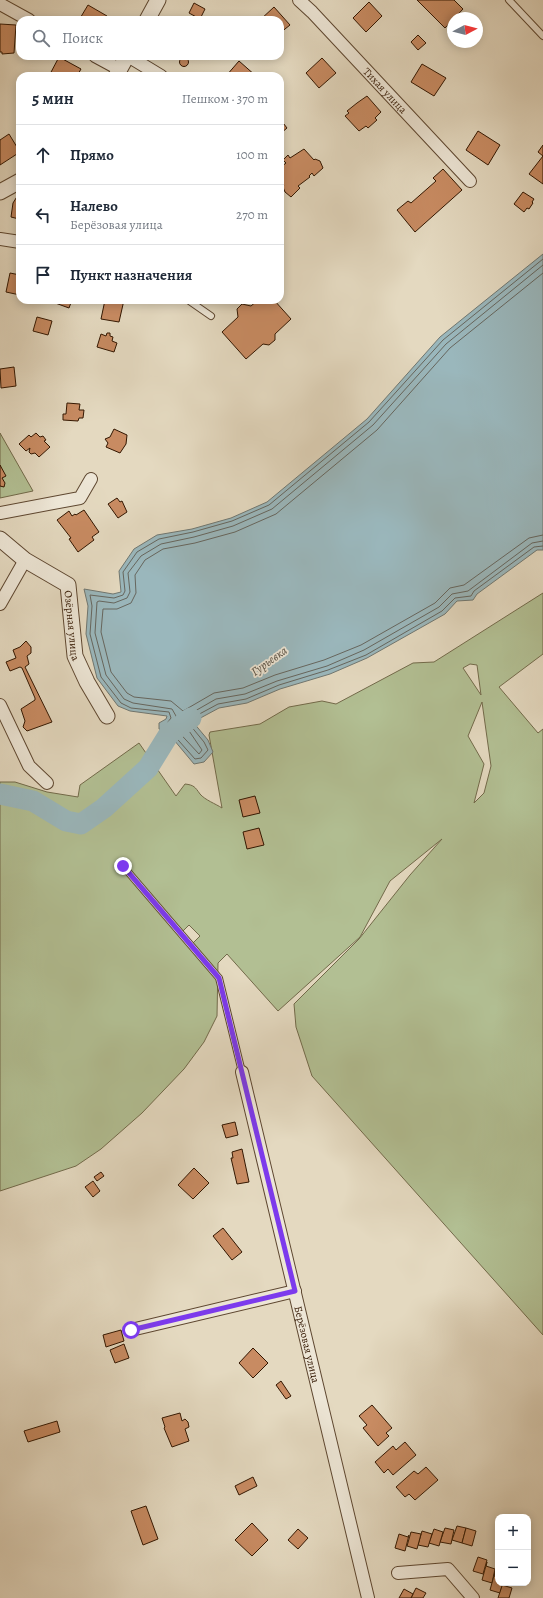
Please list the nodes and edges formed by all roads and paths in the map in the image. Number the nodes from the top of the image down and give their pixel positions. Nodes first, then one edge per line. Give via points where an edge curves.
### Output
1 (158, 0) edge
2 (299, 0) edge
3 (509, 0) edge
4 (0, 4) edge
5 (22, 16) edge
6 (149, 16) edge
7 (543, 36) edge
8 (100, 60) edge
9 (125, 60) edge
10 (134, 60) edge
11 (116, 72) edge
12 (118, 72) edge
13 (154, 72) edge
14 (470, 182) dead end
15 (16, 183) edge
16 (0, 192) edge
17 (0, 239) edge
18 (16, 241) edge
19 (194, 304) edge
20 (211, 316) dead end
21 (91, 479) dead end
22 (0, 513) edge
23 (0, 539) edge
24 (25, 560) junction
25 (0, 604) edge
26 (0, 705) edge
27 (107, 716) dead end
28 (48, 783) dead end
29 (123, 866) dead end
30 (242, 1072) joint
31 (295, 1291) junction
32 (131, 1330) dead end
33 (398, 1573) dead end
34 (368, 1598) edge
35 (473, 1598) edge

1 - 6 street
2 - 14 street, Тихая улица
3 - 7 lane
4 - 5 street
8 - 11 street
9 - 12 street
10 - 13 street
15 - 16 street
17 - 18 street
19 - 20 lane
21 - 22 street via 80,498
23 - 24 street, Озёрная улица
24 - 25 street
24 - 27 street, Озёрная улица via 68,585 75,656
26 - 28 street via 29,766
29 - 30 lane, Берёзовая улица via 219,978
30 - 31 street, Берёзовая улица
31 - 32 street
31 - 34 street, Берёзовая улица
33 - 35 street via 448,1569

